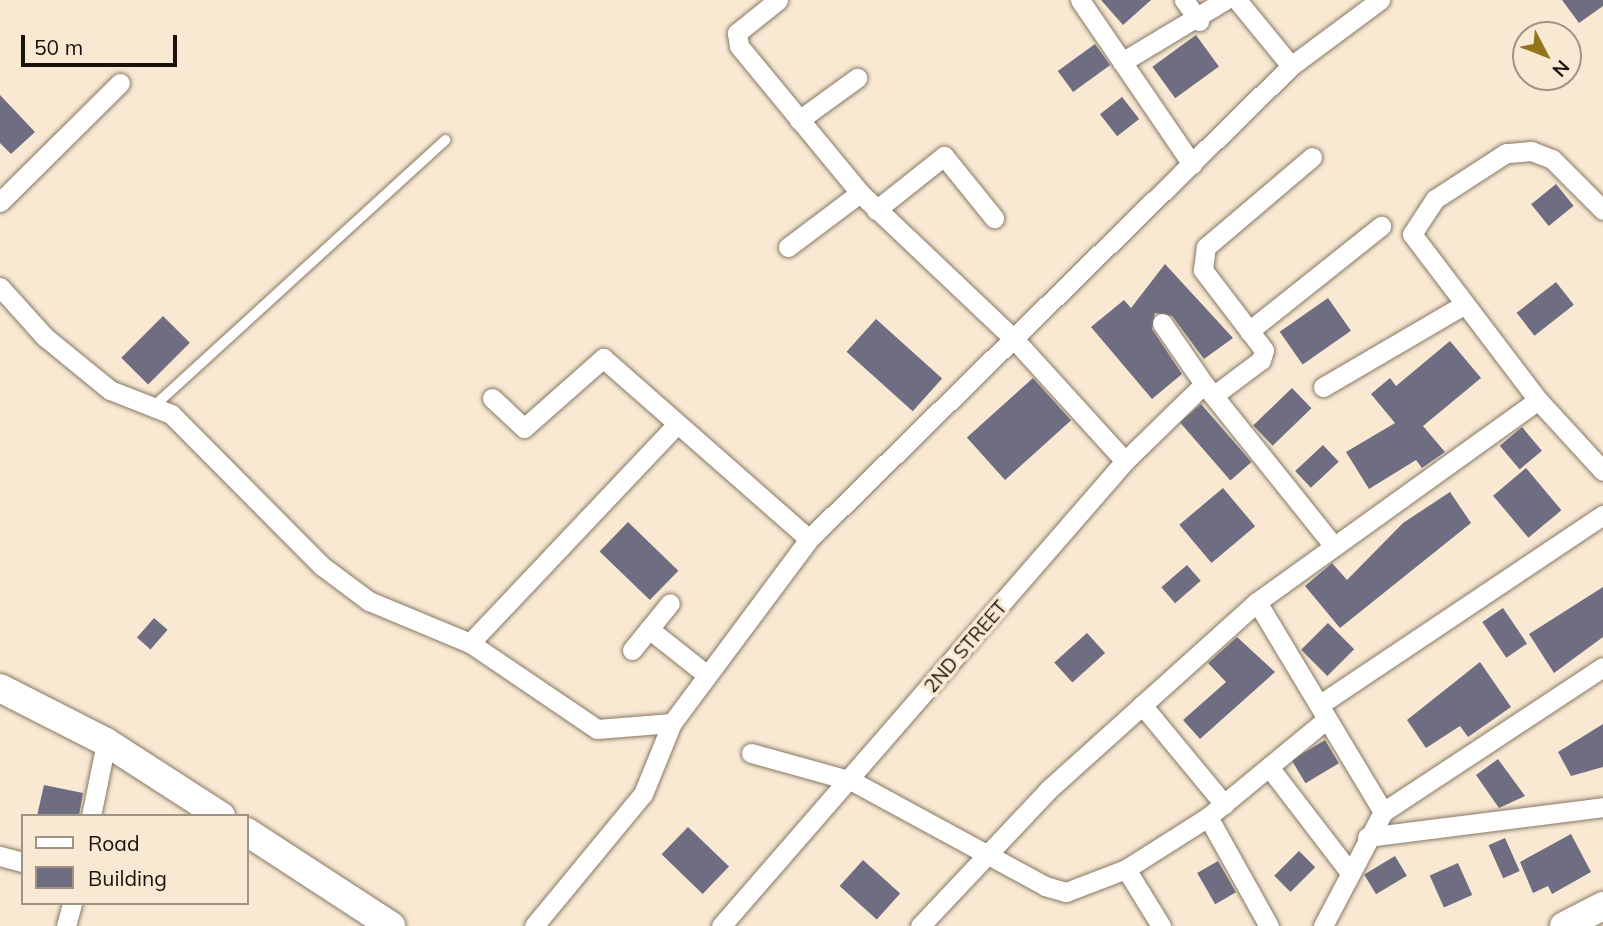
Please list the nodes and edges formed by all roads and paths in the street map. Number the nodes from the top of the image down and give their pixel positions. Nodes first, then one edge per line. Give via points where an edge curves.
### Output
1 (778, 0) edge
2 (1080, 0) edge
3 (1184, 0) edge
4 (1225, 0) edge
5 (1237, 0) edge
6 (1380, 0) edge
7 (1199, 21) junction
8 (1122, 62) junction
9 (1291, 66) junction
10 (856, 78) dead end
11 (120, 83) dead end
12 (799, 120) junction
13 (445, 141) dead end
14 (1312, 157) dead end
15 (1192, 164) junction
16 (860, 193) junction
17 (0, 202) edge
18 (876, 210) junction
19 (1603, 210) edge
20 (995, 218) dead end
21 (1381, 226) dead end
22 (788, 247) dead end
23 (0, 287) edge
24 (1465, 304) junction
25 (1162, 323) dead end
26 (1250, 331) junction
27 (1014, 339) junction
28 (1323, 387) dead end
29 (1210, 388) junction
30 (492, 398) dead end
31 (1538, 400) junction
32 (152, 408) junction
33 (676, 425) junction
34 (1125, 461) junction
35 (1603, 471) edge
36 (1603, 515) edge
37 (809, 539) junction
38 (1334, 546) junction
39 (1257, 602) junction
40 (670, 603) dead end
41 (649, 629) junction
42 (470, 643) junction
43 (632, 650) dead end
44 (1603, 667) edge
45 (707, 675) junction
46 (0, 688) edge
47 (1142, 705) junction
48 (1323, 712) junction
49 (672, 723) junction
50 (106, 742) junction
51 (751, 753) dead end
52 (1269, 767) junction
53 (852, 781) junction
54 (1224, 804) junction
55 (1603, 807) edge
56 (1383, 812) junction
57 (91, 814) edge
58 (218, 814) edge
59 (1208, 817) junction
60 (248, 833) edge
61 (1367, 837) junction
62 (986, 854) junction
63 (0, 856) edge
64 (21, 861) edge
65 (1126, 869) junction
66 (1348, 870) junction
67 (71, 905) edge
68 (1603, 906) edge
69 (66, 926) edge
70 (391, 926) edge
71 (534, 926) edge
72 (721, 926) edge
73 (920, 926) edge
74 (1161, 926) edge
75 (1269, 926) edge
76 (1323, 926) edge
77 (1564, 926) edge

1 - 12 street via 737,33 738,46
2 - 8 street
3 - 7 street
4 - 7 street
5 - 9 street
6 - 9 street
7 - 8 street
8 - 15 street
9 - 15 street
10 - 12 street
11 - 17 street
12 - 16 street
13 - 32 lane
14 - 26 street via 1206,247 1203,270
15 - 27 street
16 - 18 street
16 - 22 street
18 - 20 street via 944,156
18 - 27 street
19 - 24 street via 1552,159 1531,151 1506,153 1435,199 1412,234
21 - 26 street
23 - 32 street via 45,337 110,390
24 - 28 street
24 - 31 street
25 - 29 street
26 - 29 street, 2ND STREET via 1264,355
27 - 34 street
27 - 37 street
29 - 34 street, 2ND STREET
29 - 38 street
30 - 33 street via 524,428 603,358
31 - 35 street
31 - 38 street
32 - 42 street via 171,414 322,566 369,601
33 - 37 street
33 - 42 street
34 - 53 street, 2ND STREET
36 - 48 street
37 - 45 street
38 - 39 street
39 - 47 street
39 - 48 street
40 - 41 street
41 - 43 street
41 - 45 street
42 - 49 street via 597,729
44 - 56 street
45 - 49 street
46 - 50 street
47 - 54 street
47 - 62 street
48 - 52 street
48 - 56 street
49 - 71 street via 643,794
50 - 57 street
50 - 58 street
51 - 53 street
52 - 54 street
52 - 66 street
53 - 62 street
53 - 72 street, 2ND STREET
54 - 59 street
55 - 61 street
56 - 61 street
59 - 65 street
59 - 75 street
60 - 70 street
61 - 66 street
62 - 65 street via 1066,892
62 - 73 street
63 - 64 street
65 - 74 street
66 - 76 street
67 - 69 street
68 - 77 street

